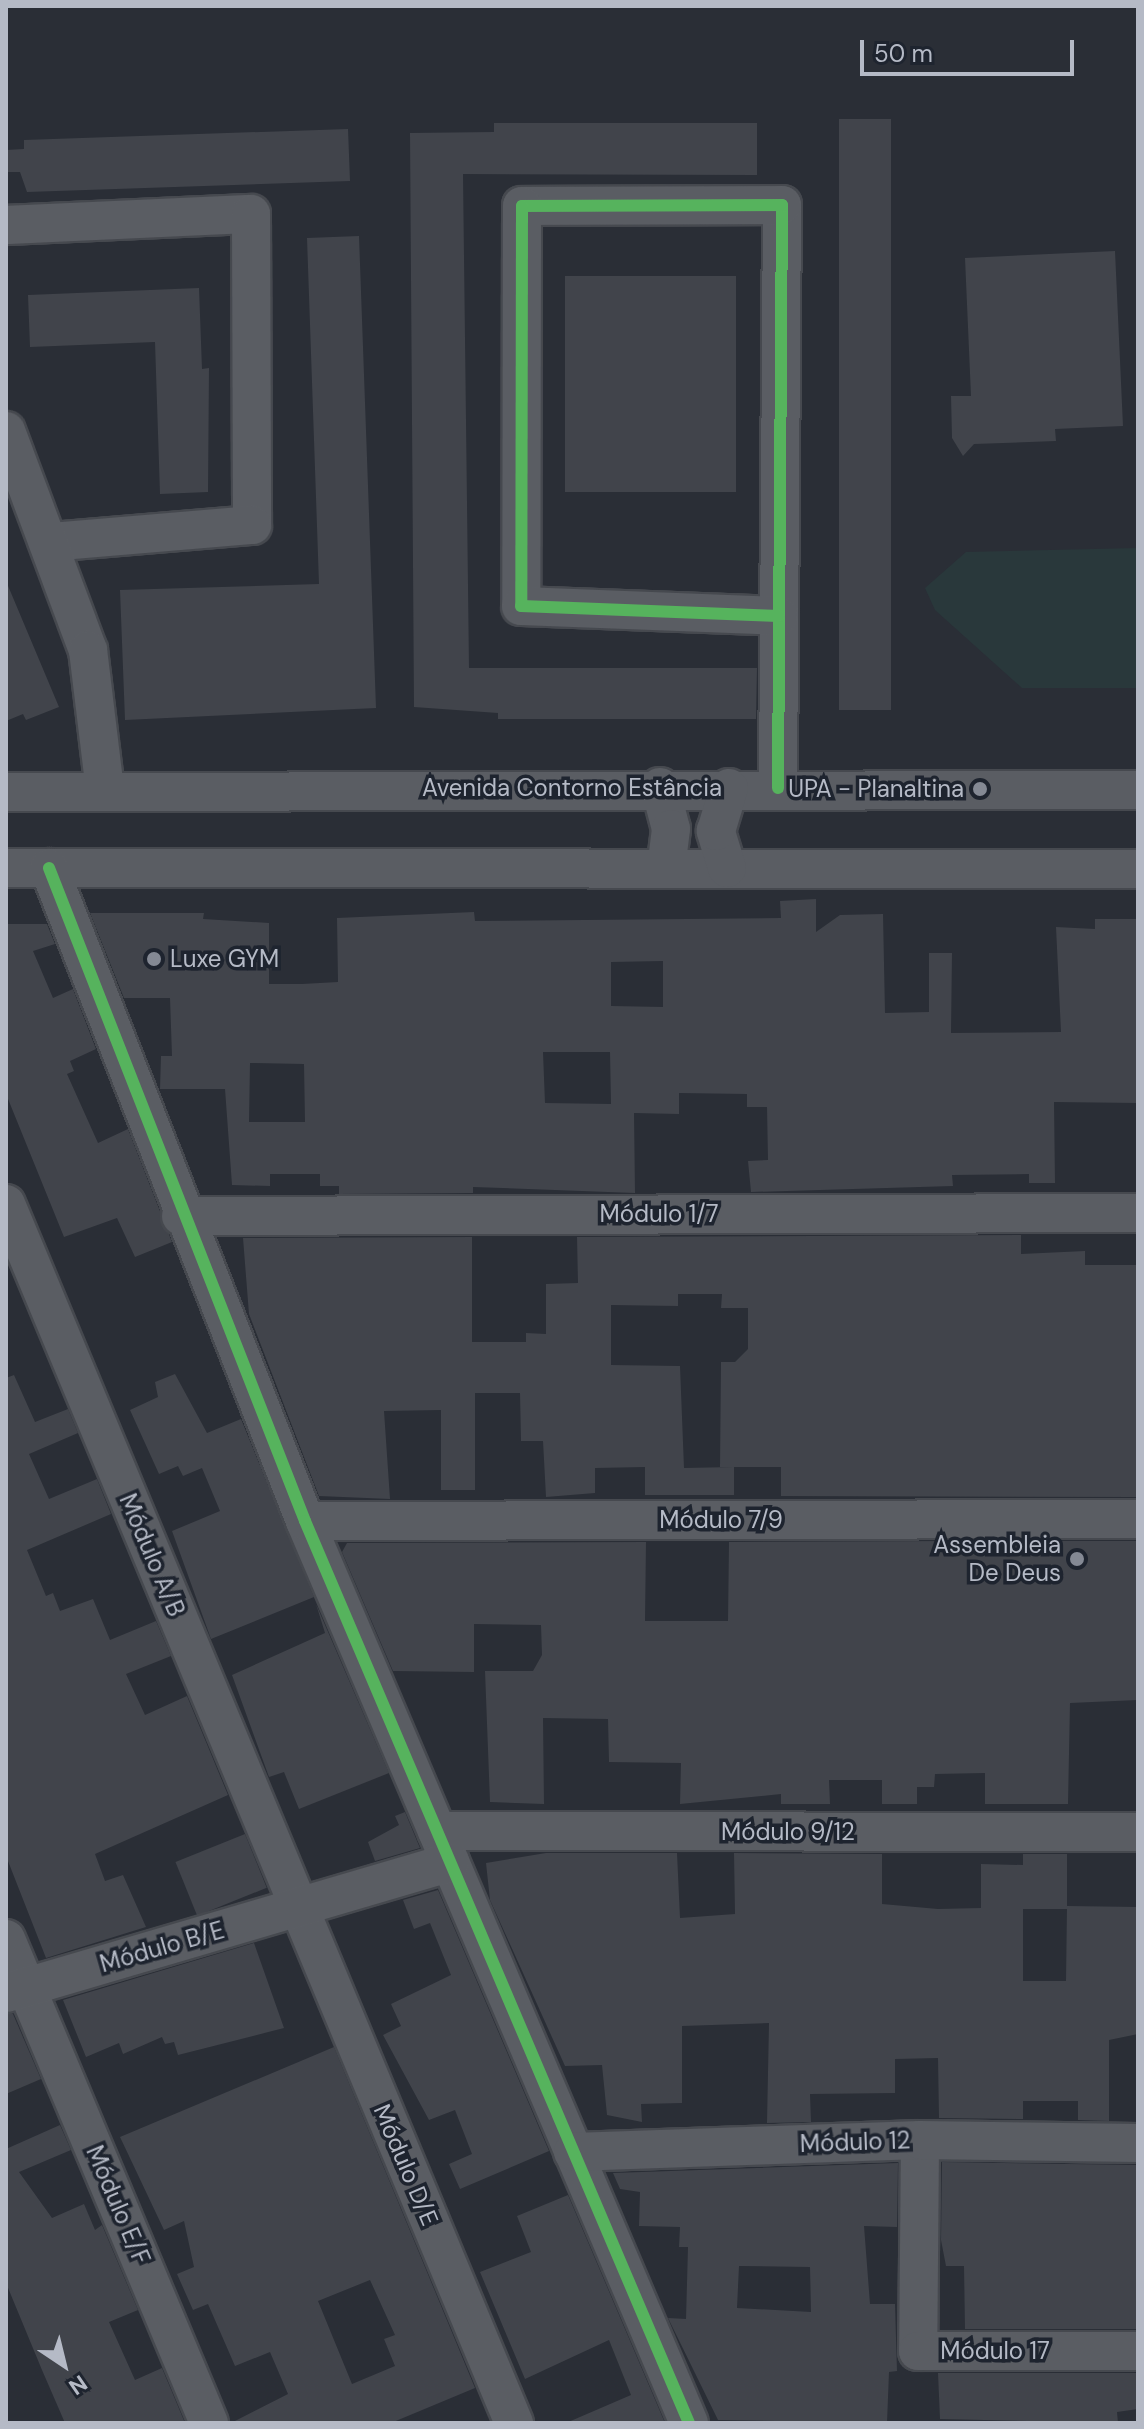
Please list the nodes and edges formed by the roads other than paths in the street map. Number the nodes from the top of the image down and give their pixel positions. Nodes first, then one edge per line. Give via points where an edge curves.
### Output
1 (6, 225) edge
2 (6, 431) edge
3 (50, 542) junction
4 (779, 616) junction
5 (660, 787) junction
6 (729, 788) junction
7 (778, 788) junction
8 (1138, 790) edge
9 (105, 791) junction
10 (6, 792) edge
11 (6, 868) edge
12 (49, 868) junction
13 (727, 868) junction
14 (666, 869) junction
15 (1138, 869) edge
16 (6, 1204) edge
17 (1138, 1213) edge
18 (181, 1216) junction
19 (1138, 1519) edge
20 (305, 1521) junction
21 (1138, 1832) edge
22 (444, 1846) junction
23 (298, 1906) junction
24 (6, 1939) edge
25 (16, 1990) edge
26 (920, 2140) junction
27 (1138, 2143) edge
28 (573, 2152) junction
29 (1138, 2351) edge
30 (209, 2423) edge
31 (514, 2423) edge
32 (689, 2423) edge

1 - 3 street via 251,214 252,525
2 - 3 street
3 - 9 street via 88,650
4 - 4 street via 782,205 522,206 521,606
4 - 7 street
5 - 6 street, Avenida Contorno Estância
5 - 9 street, Avenida Contorno Estância
5 - 14 street via 671,829
6 - 7 street, Avenida Contorno Estância
6 - 13 street via 716,831
7 - 8 street, Avenida Contorno Estância
9 - 10 street, Avenida Contorno Estância
11 - 12 street
12 - 14 street
12 - 18 street
13 - 14 street
13 - 15 street
16 - 23 street, Módulo A/B
17 - 18 street, Módulo 1/7
18 - 20 street
19 - 20 street, Módulo 7/9
20 - 22 street
21 - 22 street, Módulo 9/12
22 - 23 street, Módulo 9/12
22 - 28 street
23 - 25 street, Módulo B/E
23 - 31 street, Módulo D/E
24 - 25 street, Módulo E/F
25 - 30 street, Módulo E/F
26 - 27 street, Módulo 12
26 - 28 street, Módulo 12
26 - 29 street, Módulo 17 via 918,2351
28 - 32 street

